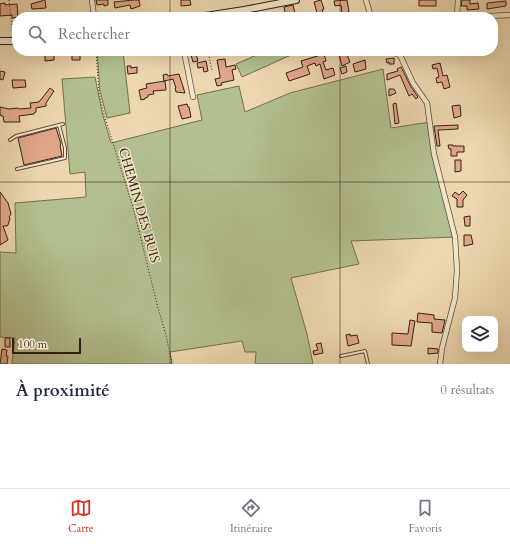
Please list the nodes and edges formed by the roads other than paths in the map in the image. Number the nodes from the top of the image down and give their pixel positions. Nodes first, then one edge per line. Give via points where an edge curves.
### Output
1 (92, 0) edge
2 (296, 0) edge
3 (366, 0) edge
4 (458, 0) edge
5 (93, 12) edge
6 (231, 12) edge
7 (370, 12) edge
8 (458, 12) edge
9 (510, 15) edge
10 (498, 16) edge
11 (12, 41) edge
12 (0, 42) edge
13 (185, 56) edge
14 (402, 56) edge
15 (193, 98) dead end
16 (64, 124) dead end
17 (59, 125) junction
18 (10, 140) dead end
19 (17, 169) dead end
20 (341, 356) dead end
21 (368, 364) edge
22 (440, 364) edge

1 - 5 street
2 - 6 street
3 - 7 street
4 - 8 street
9 - 10 street
11 - 12 street
13 - 15 street
14 - 22 street via 413,83 427,103 434,154 454,236 457,270 455,298
16 - 17 lane
17 - 18 lane via 16,136
17 - 19 lane via 65,158
20 - 21 lane via 365,351

